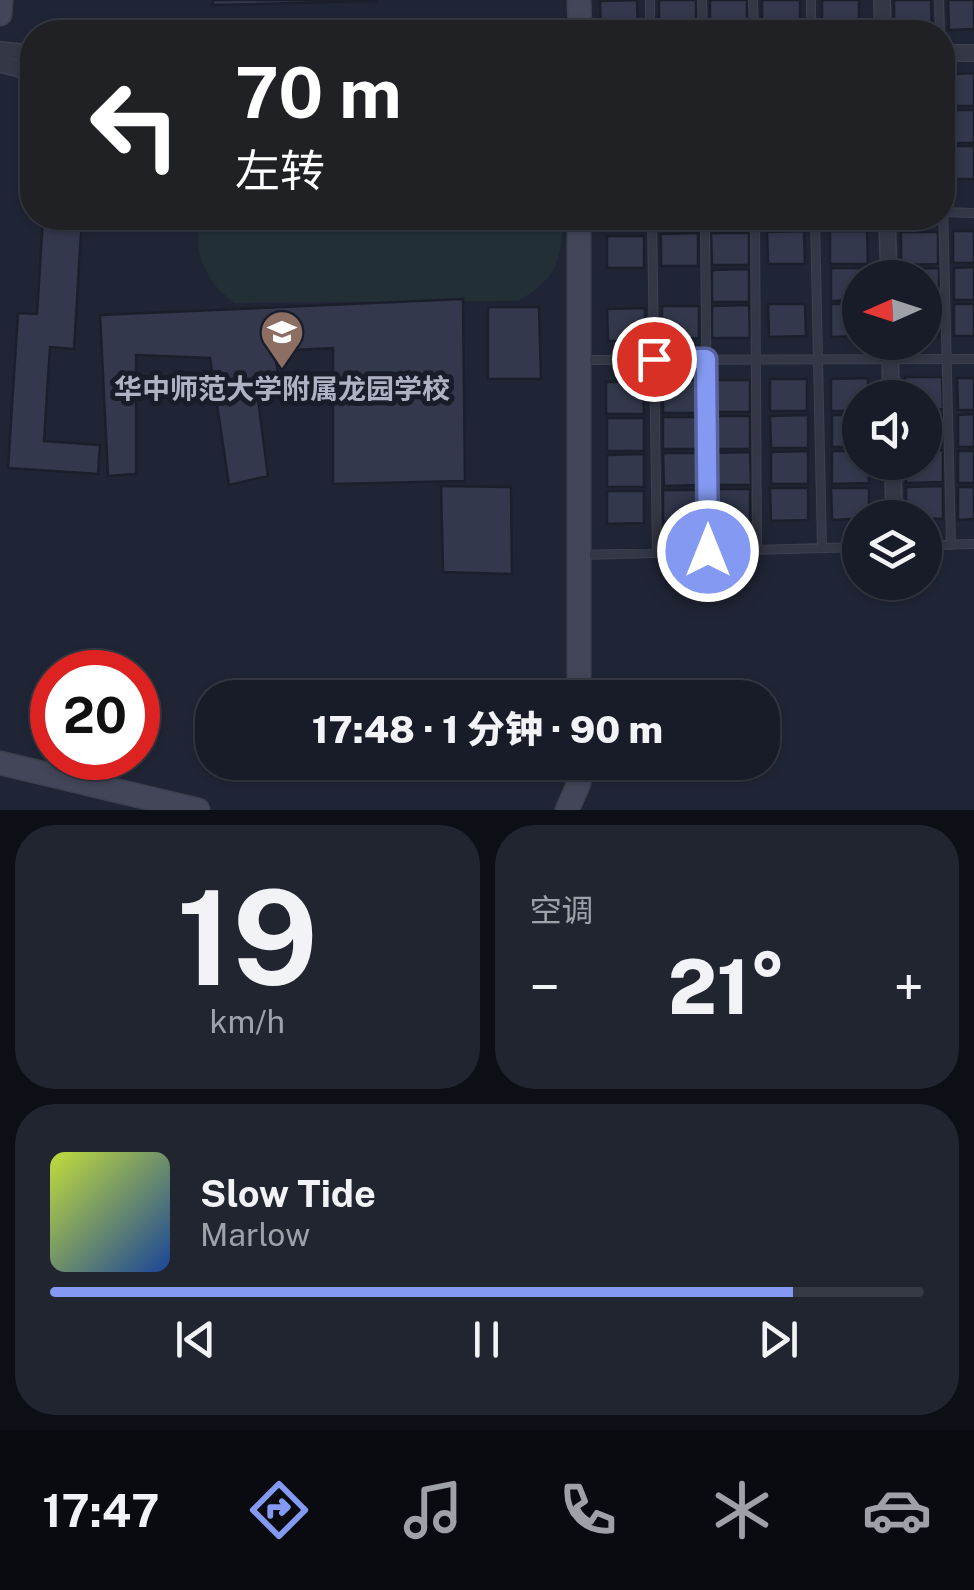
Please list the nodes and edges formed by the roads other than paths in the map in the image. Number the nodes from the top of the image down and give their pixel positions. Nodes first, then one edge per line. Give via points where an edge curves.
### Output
1 (1, 0) edge
2 (0, 14) edge
3 (580, 230) edge
4 (652, 230) edge
5 (705, 230) edge
6 (755, 230) edge
7 (815, 230) edge
8 (887, 230) edge
9 (943, 230) edge
10 (888, 260) edge
11 (842, 355) edge
12 (942, 357) edge
13 (756, 358) junction
14 (818, 358) junction
15 (947, 358) junction
16 (654, 359) junction
17 (706, 359) junction
18 (974, 359) edge
19 (579, 360) junction
20 (974, 544) edge
21 (942, 545) edge
22 (951, 545) junction
23 (842, 547) edge
24 (822, 548) junction
25 (756, 550) junction
26 (708, 551) junction
27 (657, 553) junction
28 (579, 555) junction
29 (579, 680) edge
30 (0, 763) edge
31 (579, 780) edge
32 (198, 810) edge
33 (566, 810) edge

1 - 2 street
3 - 19 street
4 - 16 lane
5 - 17 lane
6 - 13 lane
7 - 14 lane
8 - 10 street
9 - 15 lane
11 - 14 lane
12 - 15 lane
13 - 14 lane
13 - 17 lane
13 - 25 lane
14 - 24 lane
15 - 18 lane
15 - 22 lane
16 - 17 lane
16 - 19 lane
16 - 27 lane
17 - 26 lane
19 - 28 street
20 - 22 lane
21 - 22 lane
23 - 24 lane
24 - 25 lane
25 - 26 lane
26 - 27 lane
27 - 28 lane
28 - 29 street
30 - 32 street
31 - 33 street

